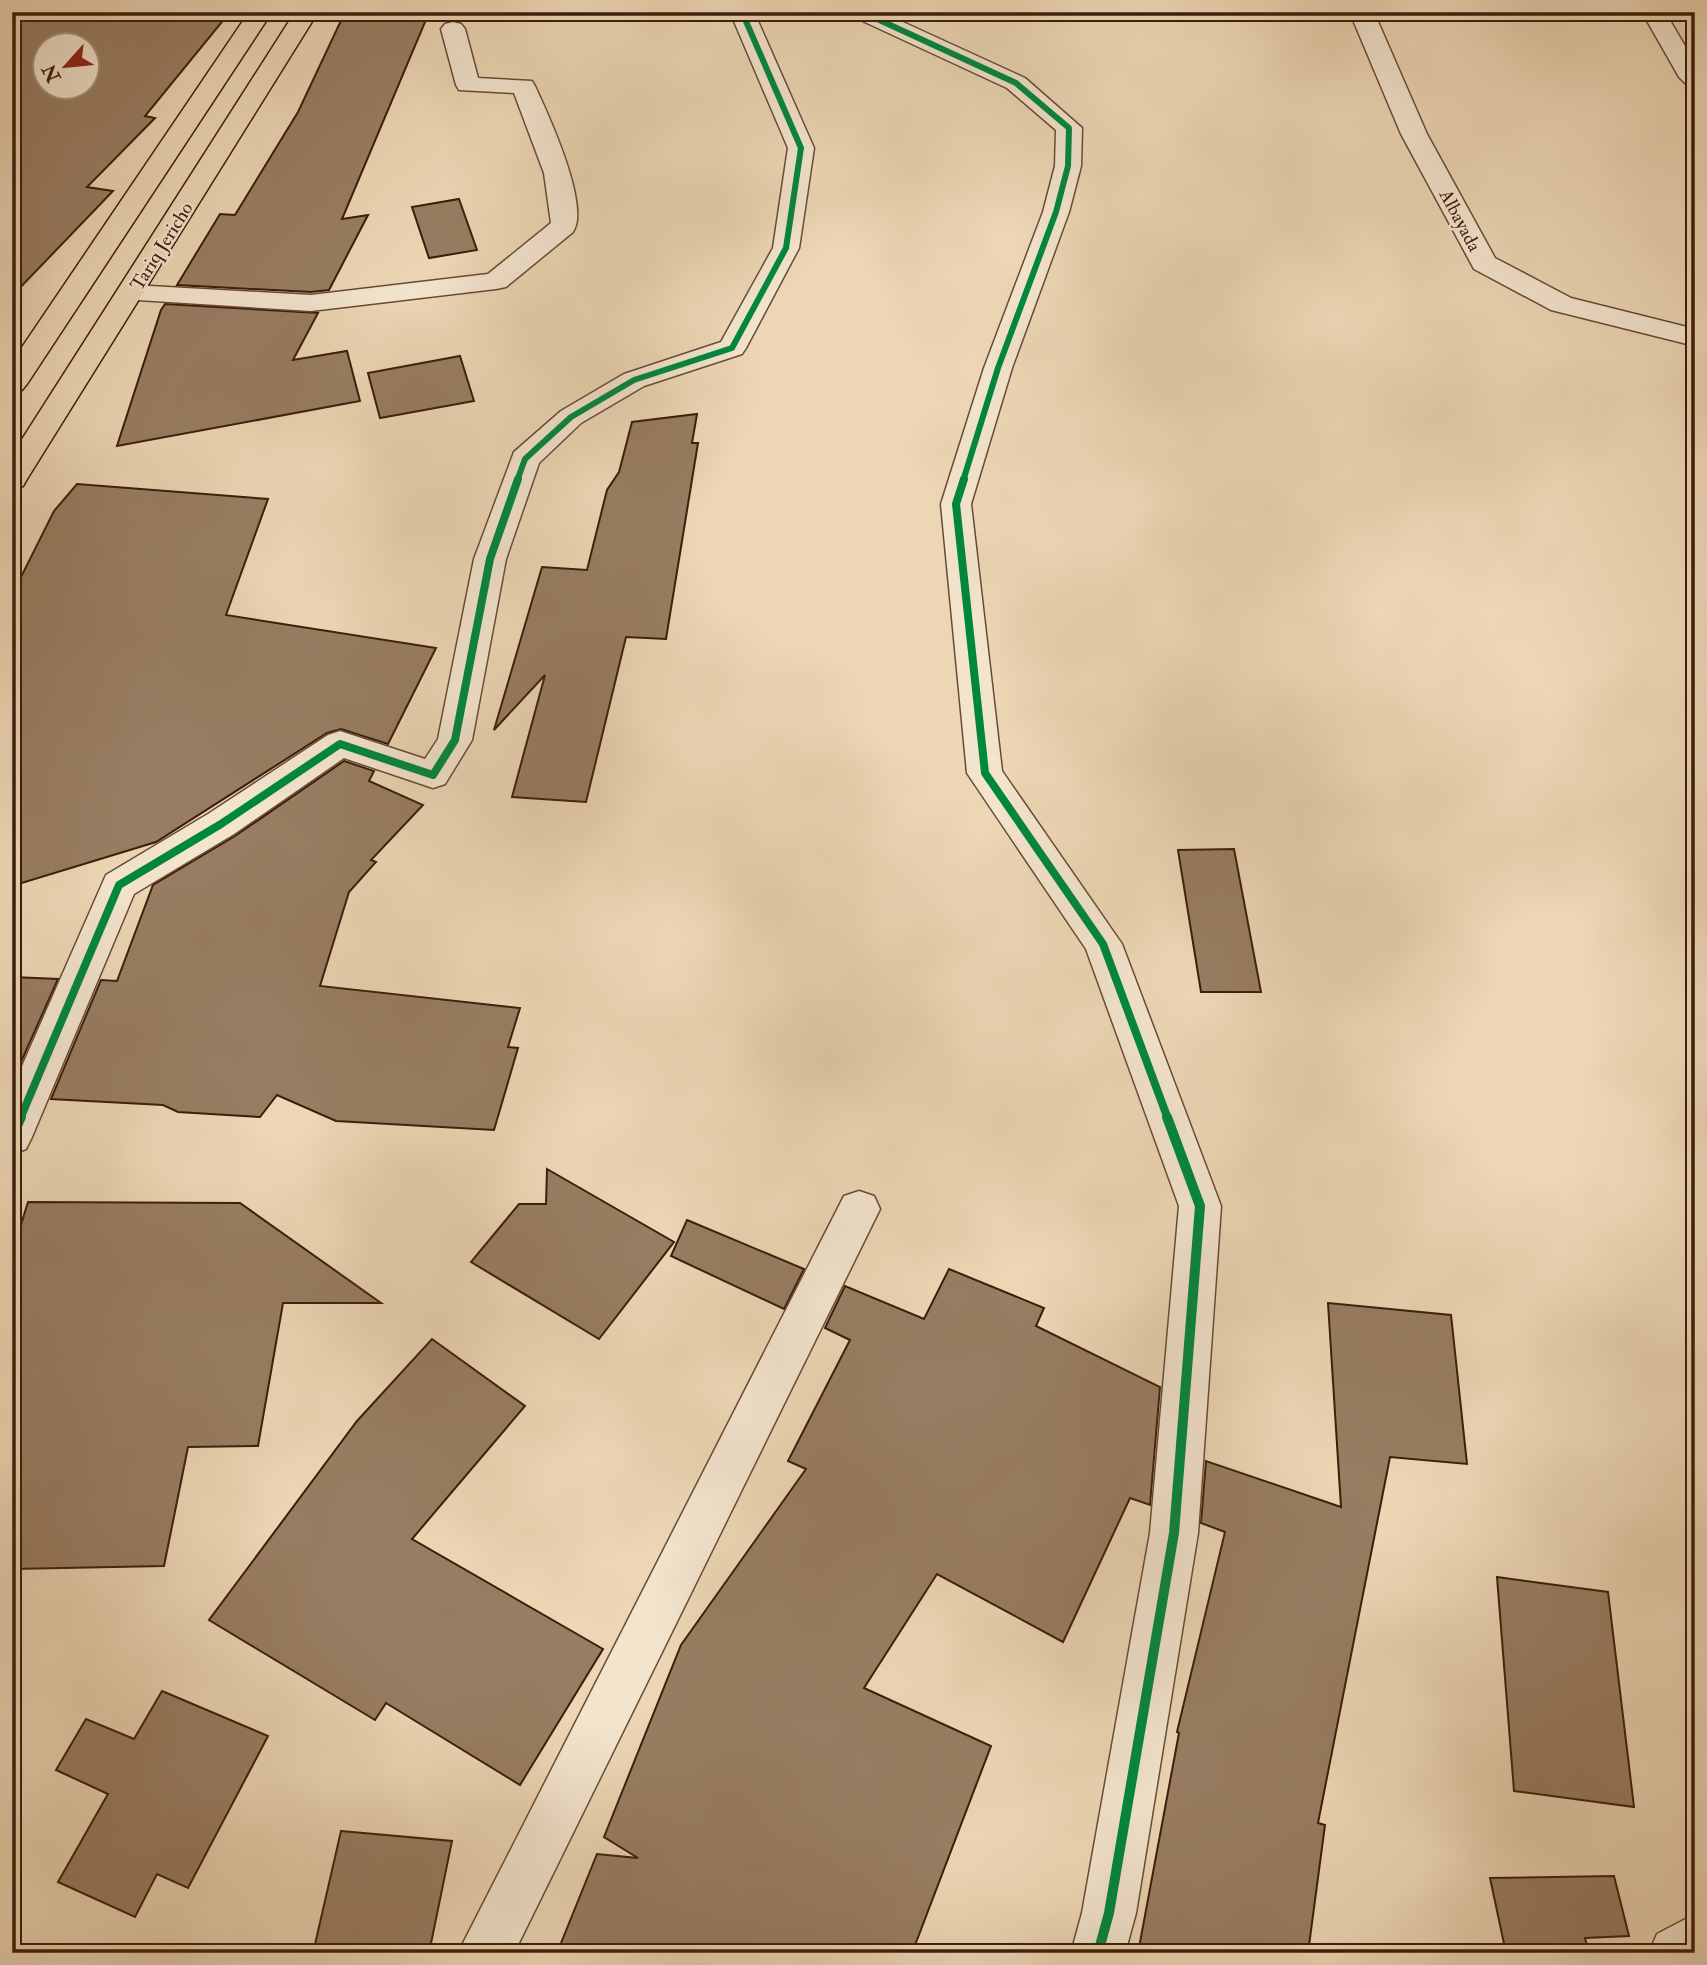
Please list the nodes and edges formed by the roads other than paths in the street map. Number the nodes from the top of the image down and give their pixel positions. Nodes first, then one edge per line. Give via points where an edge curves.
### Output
1 (261, 12) edge
2 (307, 12) edge
3 (742, 12) edge
4 (862, 12) edge
5 (1359, 12) edge
6 (1653, 12) edge
7 (453, 29) dead end
8 (1695, 79) edge
9 (132, 293) junction
10 (1695, 338) edge
11 (12, 384) edge
12 (12, 479) edge
13 (12, 1137) edge
14 (859, 1209) dead end
15 (1695, 1941) edge
16 (485, 1953) edge
17 (1098, 1953) edge
18 (1676, 1953) edge

1 - 11 main road
2 - 9 main road, Tariq Jericho
3 - 13 street via 801,148 786,248 732,348 634,380 571,417 526,459 489,559 455,740 433,775 340,744 119,885
4 - 17 street via 1016,83 1069,128 1068,166 1056,212 998,368 956,504 985,774 1103,944 1200,1206 1174,1533 1109,1913
5 - 10 street, Albayada via 1414,134 1483,263 1561,303
6 - 8 street
7 - 9 street via 468,85 523,86 543,132 565,208 564,226 496,281 311,303
9 - 12 main road, Tariq Jericho
14 - 16 street
15 - 18 street

